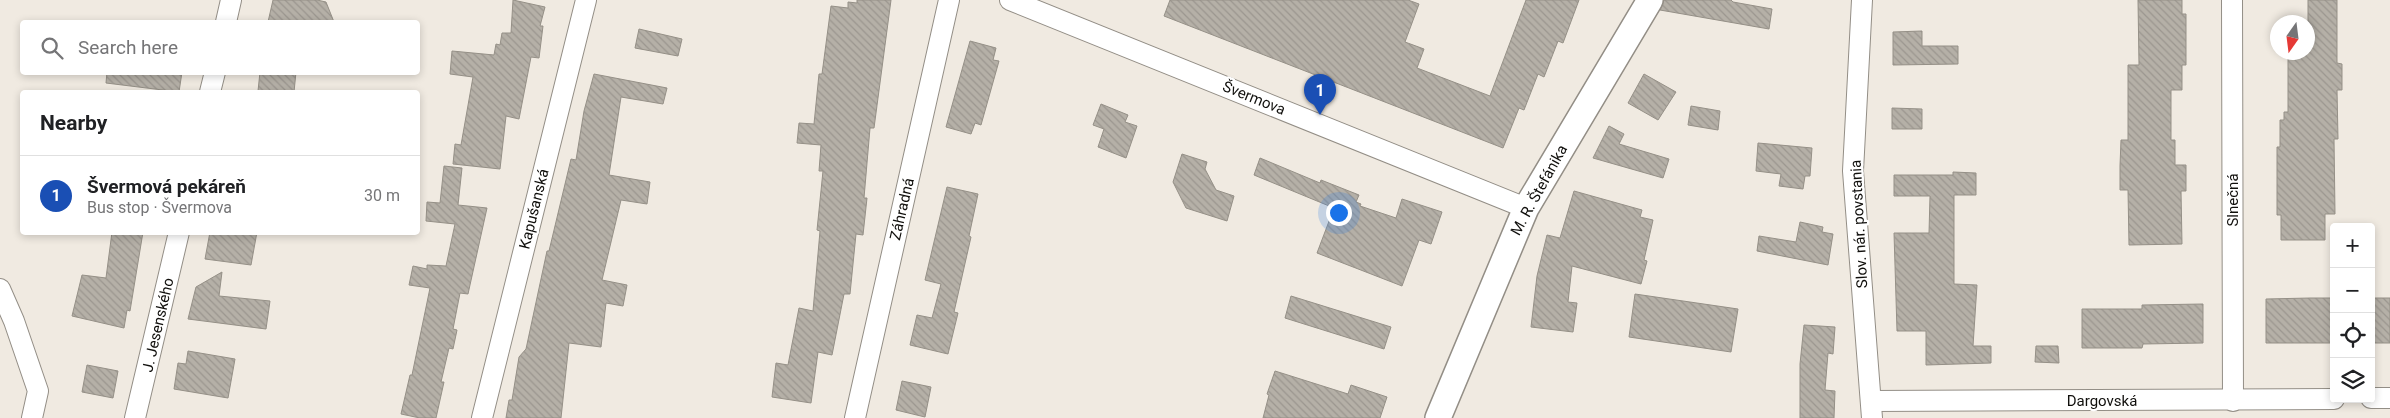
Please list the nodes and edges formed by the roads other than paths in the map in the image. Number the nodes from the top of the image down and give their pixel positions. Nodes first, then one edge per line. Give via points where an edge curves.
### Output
1 (231, 0) edge
2 (586, 0) edge
3 (949, 0) edge
4 (1010, 0) edge
5 (1650, 0) edge
6 (1862, 0) edge
7 (2232, 0) edge
8 (226, 20) edge
9 (214, 75) edge
10 (210, 90) edge
11 (1526, 208) junction
12 (178, 235) edge
13 (0, 289) edge
14 (2375, 398) edge
15 (2390, 398) edge
16 (2330, 399) edge
17 (2234, 401) junction
18 (1872, 410) edge
19 (32, 418) edge
20 (135, 418) edge
21 (482, 418) edge
22 (854, 418) edge
23 (1438, 418) edge

1 - 8 street
2 - 21 street, Kapušanská
3 - 22 street, Záhradná
4 - 11 street, Švermova
5 - 11 street, M. R. Štefánika
6 - 18 street, Slov. nár. povstania via 1853,171
7 - 17 street, Slnečná
9 - 10 street
11 - 23 street, M. R. Štefánika
12 - 20 street, J. Jesenského
13 - 19 street via 38,391
14 - 15 street
16 - 17 street, Dargovská
17 - 18 street, Dargovská

